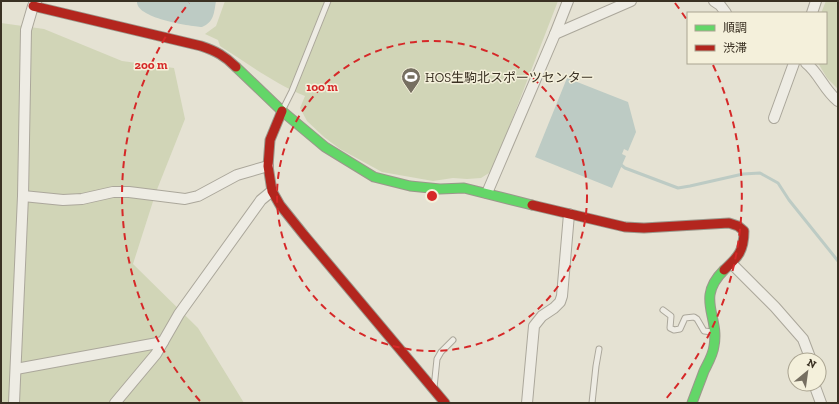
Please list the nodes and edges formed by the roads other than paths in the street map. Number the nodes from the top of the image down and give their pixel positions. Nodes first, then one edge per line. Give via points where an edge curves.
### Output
1 (328, 1) edge
2 (568, 1) edge
3 (631, 1) edge
4 (714, 1) edge
5 (816, 1) edge
6 (35, 4) edge
7 (725, 12) edge
8 (812, 12) edge
9 (555, 34) junction
10 (794, 64) edge
11 (807, 64) edge
12 (838, 101) edge
13 (282, 111) junction
14 (774, 118) dead end
15 (268, 166) junction
16 (272, 191) junction
17 (487, 193) junction
18 (23, 196) junction
19 (569, 214) junction
20 (732, 264) junction
21 (663, 310) dead end
22 (714, 332) junction
23 (453, 340) dead end
24 (163, 342) junction
25 (599, 349) dead end
26 (808, 352) edge
27 (16, 369) junction
28 (434, 391) junction
29 (817, 392) edge
30 (14, 403) edge
31 (115, 403) edge
32 (445, 403) edge
33 (527, 403) edge
34 (592, 403) edge
35 (692, 403) edge
36 (821, 403) edge

1 - 13 lane
2 - 9 street
3 - 9 street
4 - 7 street
5 - 8 street
6 - 13 street via 215,51 236,66
6 - 18 street via 26,30
9 - 17 street
10 - 14 street
11 - 12 street via 813,68 825,89
13 - 15 street via 270,140
13 - 17 street via 325,147 374,177 410,186 464,188
15 - 16 street
15 - 18 street via 237,175 198,196 185,199 129,192 63,200
16 - 24 street via 262,200 178,314
16 - 28 street via 280,205
17 - 19 street
18 - 27 street
19 - 20 street via 644,228 729,223 738,226 744,232 745,240 744,248
19 - 33 street via 562,296 560,302 534,326
20 - 22 street via 713,284 709,300
20 - 26 street via 803,339
21 - 22 lane via 671,316 670,328 674,330 680,329 685,318 694,317 704,331
22 - 35 street via 715,342 711,356
23 - 28 lane via 437,359
24 - 27 street
24 - 31 street
25 - 34 lane
27 - 30 street
28 - 32 street
29 - 36 street

